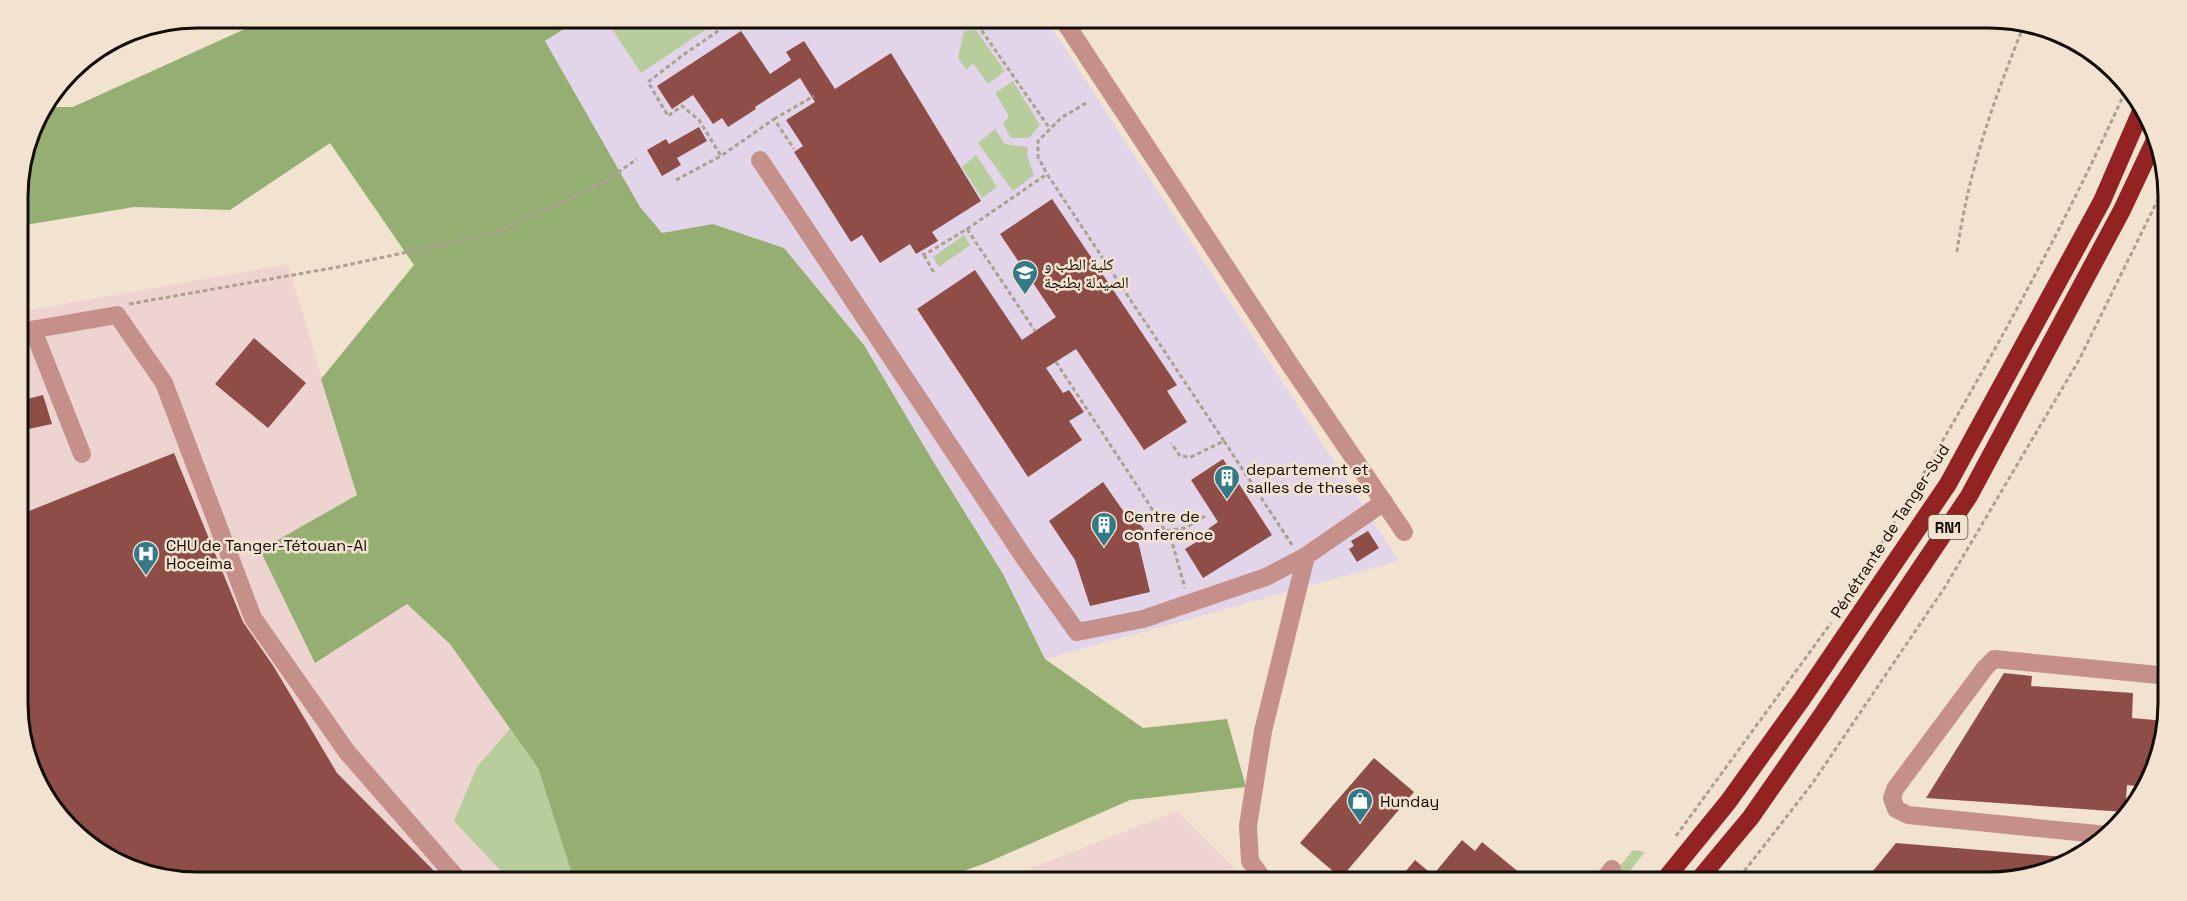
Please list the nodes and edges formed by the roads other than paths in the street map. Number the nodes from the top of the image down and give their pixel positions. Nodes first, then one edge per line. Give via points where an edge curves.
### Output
1 (1069, 28) edge
2 (2138, 117) edge
3 (2151, 148) edge
4 (759, 160) dead end
5 (29, 331) edge
6 (29, 337) edge
7 (82, 454) dead end
8 (1384, 502) junction
9 (1404, 532) dead end
10 (1299, 551) junction
11 (2158, 675) edge
12 (2097, 834) edge
13 (451, 872) edge
14 (1258, 872) edge
15 (1661, 872) edge
16 (1705, 872) edge

1 - 8 street
2 - 15 highway, Pénétrante de Tanger-Sud / RN1 via 2102,201 1948,484 1735,793
3 - 16 highway, RN1 via 1969,496 1764,799
4 - 10 street via 1077,632 1143,620 1266,577
5 - 13 street via 117,315 164,383 252,618 347,753
6 - 7 street
8 - 9 street
8 - 10 street
10 - 14 street via 1248,826 1250,861
11 - 12 street via 1994,659 1892,798 1896,809 1908,815

